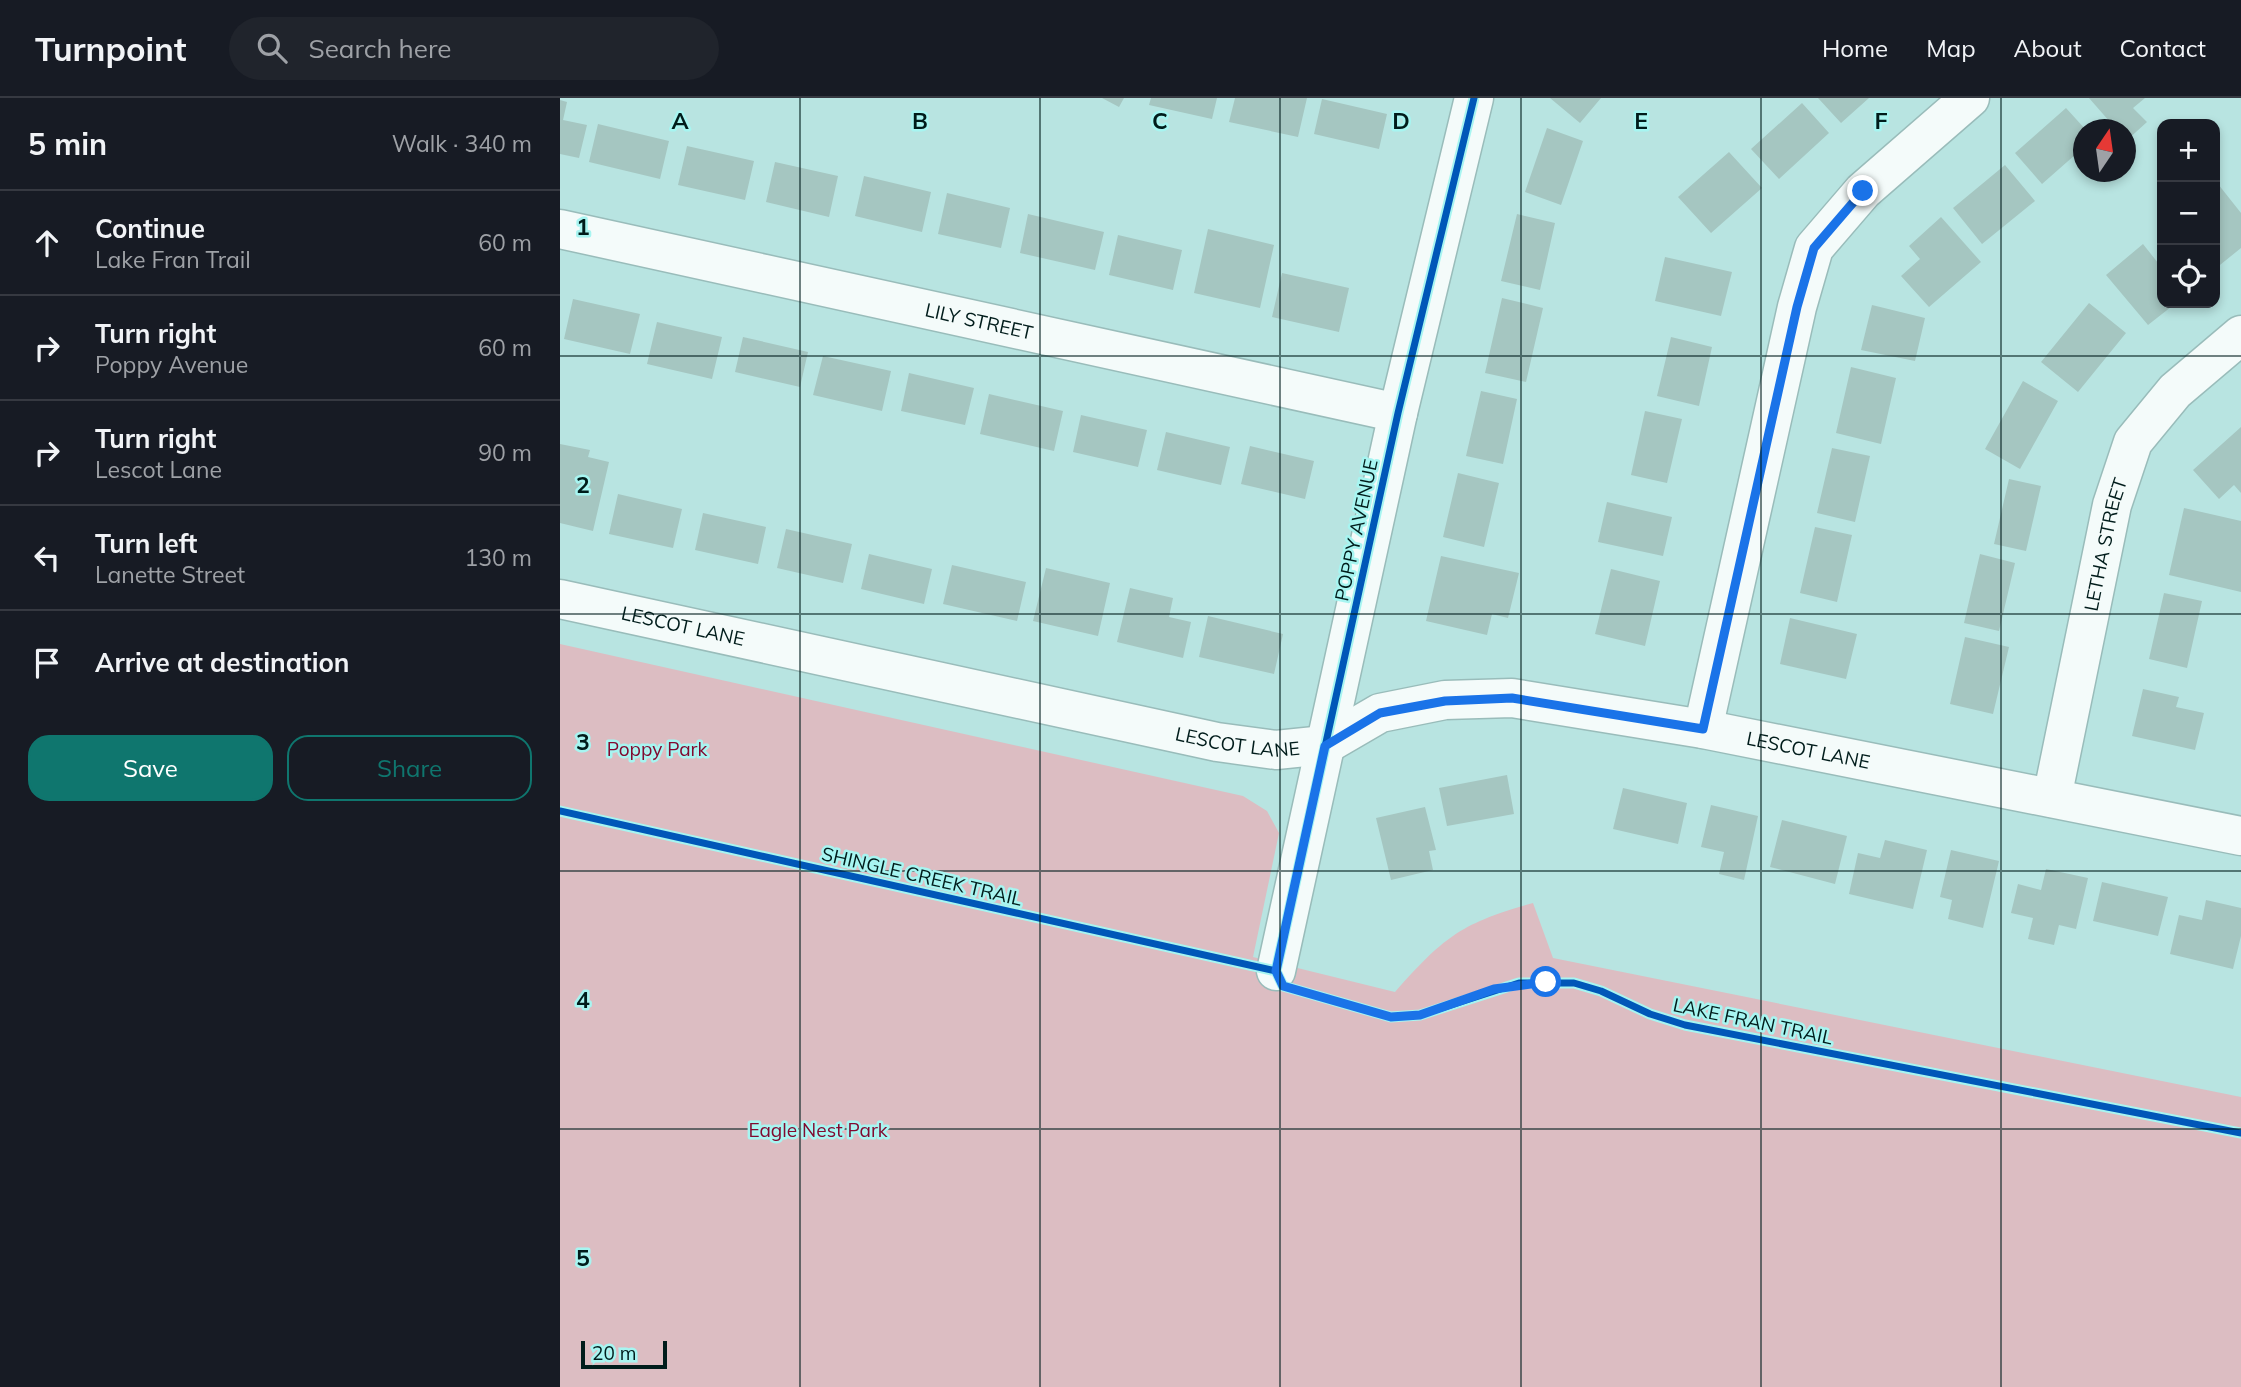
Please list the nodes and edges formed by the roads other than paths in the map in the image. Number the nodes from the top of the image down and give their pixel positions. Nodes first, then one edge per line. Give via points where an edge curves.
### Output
1 (1474, 98) edge
2 (1970, 98) edge
3 (560, 229) edge
4 (2241, 335) edge
5 (1398, 413) junction
6 (560, 599) edge
7 (1703, 729) junction
8 (1325, 746) junction
9 (2052, 798) junction
10 (2241, 836) edge
11 (1276, 971) dead end

1 - 5 street, POPPY AVENUE
2 - 7 street via 1863,191 1814,248
3 - 5 street, LILY STREET
4 - 9 street, LETHA STREET via 2175,391 2133,442 2112,505
5 - 8 street, POPPY AVENUE
6 - 8 street, LESCOT LANE via 1217,742 1276,750
7 - 8 street, LESCOT LANE via 1512,698 1445,701 1380,713
7 - 9 street, LESCOT LANE
8 - 11 street, POPPY AVENUE
9 - 10 street, LESCOT LANE

